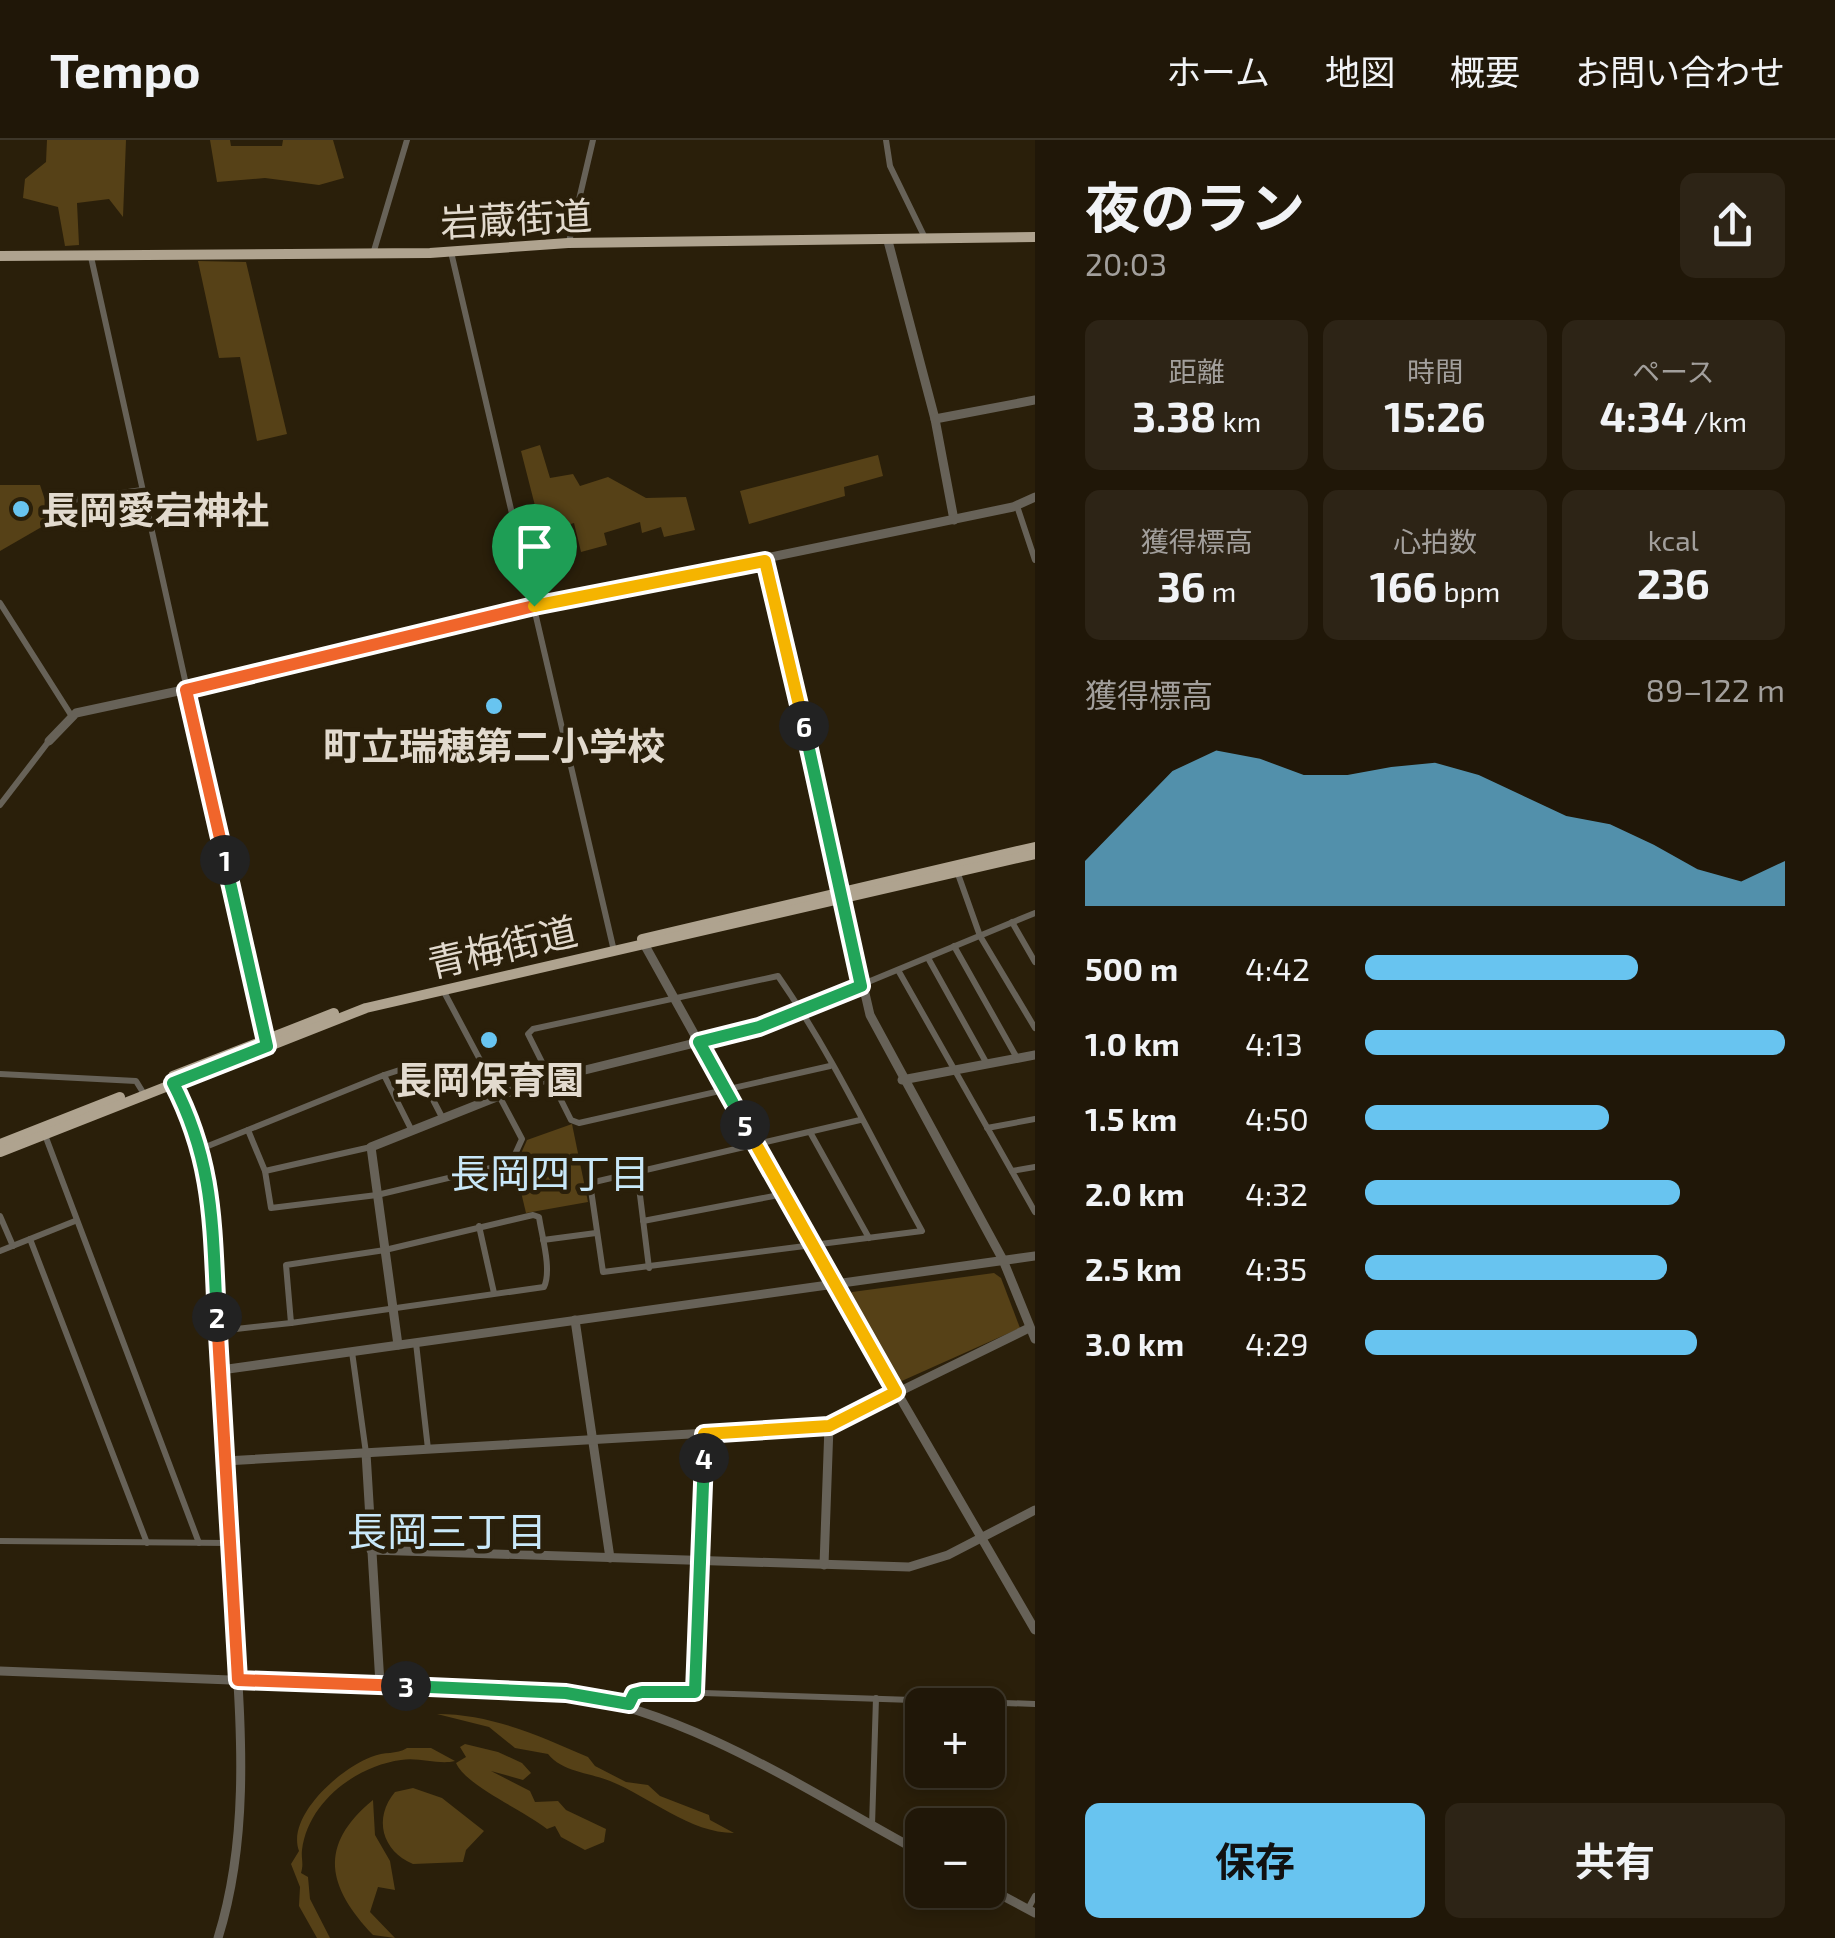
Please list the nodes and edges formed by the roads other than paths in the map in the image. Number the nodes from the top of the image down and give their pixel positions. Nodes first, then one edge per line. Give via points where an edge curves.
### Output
1 (407, 140) edge
2 (593, 140) edge
3 (886, 140) edge
4 (1035, 236) edge
5 (888, 240) junction
6 (926, 240) junction
7 (568, 244) junction
8 (451, 252) junction
9 (90, 253) junction
10 (373, 254) junction
11 (0, 256) edge
12 (1035, 400) edge
13 (935, 419) junction
14 (142, 490) junction
15 (1035, 496) edge
16 (59, 502) dead end
17 (1017, 506) junction
18 (954, 520) junction
19 (1035, 560) edge
20 (765, 561) junction
21 (0, 603) edge
22 (534, 606) junction
23 (186, 690) junction
24 (72, 715) junction
25 (48, 741) joint
26 (0, 805) edge
27 (1035, 850) edge
28 (958, 874) junction
29 (840, 897) junction
30 (1035, 913) edge
31 (1012, 922) junction
32 (980, 936) junction
33 (644, 942) junction
34 (954, 946) junction
35 (614, 948) junction
36 (928, 958) junction
37 (1035, 962) edge
38 (898, 970) junction
39 (861, 986) junction
40 (443, 990) junction
41 (674, 998) junction
42 (800, 1011) junction
43 (1035, 1028) edge
44 (266, 1042) junction
45 (699, 1042) junction
46 (1035, 1055) edge
47 (1017, 1058) junction
48 (987, 1064) junction
49 (830, 1066) junction
50 (954, 1070) junction
51 (0, 1074) edge
52 (384, 1075) junction
53 (550, 1078) junction
54 (172, 1080) junction
55 (902, 1080) junction
56 (725, 1089) junction
57 (143, 1091) junction
58 (500, 1096) junction
59 (443, 1119) junction
60 (1035, 1119) edge
61 (860, 1120) junction
62 (987, 1128) junction
63 (248, 1130) junction
64 (412, 1131) junction
65 (810, 1132) junction
66 (45, 1135) junction
67 (0, 1144) edge
68 (756, 1144) junction
69 (203, 1148) junction
70 (371, 1148) junction
71 (0, 1152) edge
72 (1035, 1167) edge
73 (264, 1171) junction
74 (1011, 1171) junction
75 (636, 1172) junction
76 (377, 1194) junction
77 (784, 1194) junction
78 (1035, 1212) edge
79 (0, 1216) edge
80 (75, 1220) junction
81 (643, 1221) junction
82 (479, 1226) junction
83 (596, 1232) junction
84 (869, 1238) junction
85 (30, 1239) junction
86 (543, 1240) junction
87 (13, 1246) junction
88 (812, 1246) junction
89 (385, 1250) junction
90 (0, 1251) edge
91 (1035, 1256) edge
92 (1003, 1260) junction
93 (649, 1268) junction
94 (835, 1283) junction
95 (494, 1294) junction
96 (392, 1306) junction
97 (575, 1320) junction
98 (292, 1323) junction
99 (1028, 1328) junction
100 (217, 1331) junction
101 (1035, 1340) edge
102 (416, 1343) junction
103 (398, 1345) junction
104 (352, 1352) junction
105 (220, 1370) junction
106 (896, 1392) junction
107 (829, 1426) junction
108 (704, 1434) junction
109 (593, 1439) junction
110 (428, 1449) junction
111 (366, 1453) junction
112 (225, 1461) junction
113 (1035, 1510) edge
114 (980, 1540) junction
115 (0, 1541) edge
116 (147, 1543) junction
117 (199, 1543) junction
118 (230, 1543) junction
119 (372, 1550) junction
120 (610, 1558) junction
121 (700, 1560) junction
122 (824, 1565) junction
123 (1032, 1617) edge
124 (1035, 1630) edge
125 (0, 1671) edge
126 (238, 1680) junction
127 (380, 1684) junction
128 (695, 1692) junction
129 (876, 1698) junction
130 (629, 1704) junction
131 (1035, 1704) edge
132 (872, 1826) junction
133 (905, 1844) edge
134 (1035, 1896) edge
135 (1005, 1897) edge
136 (1032, 1911) edge
137 (218, 1938) edge

1 - 10 street
2 - 7 street
3 - 6 street via 890,166
4 - 6 main road, 岩蔵街道
5 - 6 main road, 岩蔵街道
5 - 7 main road, 岩蔵街道
5 - 13 street
7 - 8 main road, 岩蔵街道
8 - 10 main road, 岩蔵街道
8 - 22 street
9 - 10 main road, 岩蔵街道
9 - 11 main road, 岩蔵街道
9 - 14 street
12 - 13 street
13 - 18 street
14 - 16 street
14 - 23 street
15 - 17 street
17 - 18 street
17 - 19 street
18 - 20 street
20 - 22 street
20 - 29 street
21 - 24 street
22 - 23 street
22 - 35 street
23 - 24 street
23 - 44 street
24 - 25 street
25 - 26 street
27 - 28 main road, 青梅街道
27 - 29 main road, 青梅街道
28 - 29 main road, 青梅街道
28 - 32 street
29 - 33 main road, 青梅街道
29 - 39 street
30 - 31 street
31 - 32 street
31 - 37 street
32 - 34 street
32 - 43 street
33 - 35 main road, 青梅街道
33 - 41 street
34 - 36 street
34 - 47 street
35 - 40 main road, 青梅街道
35 - 44 main road, 青梅街道 via 373,1001
36 - 38 street
36 - 48 street
38 - 39 street
38 - 50 street
39 - 42 street
39 - 55 street
40 - 44 main road, 青梅街道
40 - 58 street
41 - 42 street via 775,975
41 - 45 street
41 - 53 street via 533,1028 528,1038
42 - 45 street
42 - 49 street
44 - 54 main road, 青梅街道
45 - 53 street
45 - 56 street
46 - 47 street
47 - 48 street
48 - 50 street
49 - 56 street
49 - 61 street
50 - 55 street
50 - 62 street
51 - 57 street via 136,1082
52 - 59 street via 414,1065
52 - 63 street
52 - 64 street
53 - 56 street via 578,1123
53 - 58 street
54 - 57 main road, 青梅街道
54 - 69 street
55 - 92 street
56 - 68 street
57 - 66 main road, 青梅街道
57 - 67 main road, 青梅街道
58 - 59 street
58 - 76 street via 522,1139 511,1163
59 - 64 street
60 - 62 street
61 - 65 street
61 - 84 street via 922,1230
62 - 74 street
63 - 69 street
63 - 73 street
64 - 70 street
65 - 68 street
65 - 84 street
66 - 71 main road, 青梅街道
66 - 80 street
68 - 75 street
68 - 77 street
69 - 100 street
70 - 73 street
70 - 76 street
72 - 74 street
73 - 76 street via 271,1208
74 - 78 street
75 - 81 street
75 - 83 street via 590,1183
76 - 89 street
77 - 81 street
77 - 88 street
79 - 87 street
80 - 85 street
80 - 117 street
81 - 93 street
82 - 86 street via 533,1215
82 - 89 street
82 - 95 street
83 - 86 street
83 - 93 street via 603,1272
84 - 88 street
85 - 87 street
85 - 116 street
86 - 95 street via 547,1284
87 - 90 street
88 - 93 street
88 - 94 street
89 - 96 street
89 - 98 street via 284,1266
91 - 92 street
92 - 94 street
92 - 99 street
94 - 97 street
94 - 106 street
95 - 96 street
96 - 98 street
96 - 103 street
97 - 102 street
97 - 109 street
98 - 100 street
99 - 101 street
99 - 106 street
100 - 105 street
102 - 103 street
102 - 110 street
103 - 104 street
104 - 105 street
104 - 111 street
105 - 112 street
106 - 107 street
106 - 114 street
107 - 108 street
107 - 122 street
108 - 109 street
108 - 121 street
109 - 110 street
109 - 120 street
110 - 111 street
111 - 112 street
111 - 119 street
112 - 118 street
113 - 114 street
114 - 122 street via 922,1565
114 - 123 street
115 - 116 street
116 - 117 street
117 - 118 street
118 - 126 street
119 - 120 street
119 - 127 street
120 - 121 street
121 - 122 street
121 - 128 street
123 - 124 street
125 - 126 street
126 - 127 street
126 - 137 street via 242,1806
127 - 130 street via 566,1693
128 - 129 street
128 - 130 street via 642,1692
129 - 131 street
129 - 132 street
130 - 132 street
132 - 133 street
134 - 136 street
135 - 136 street

